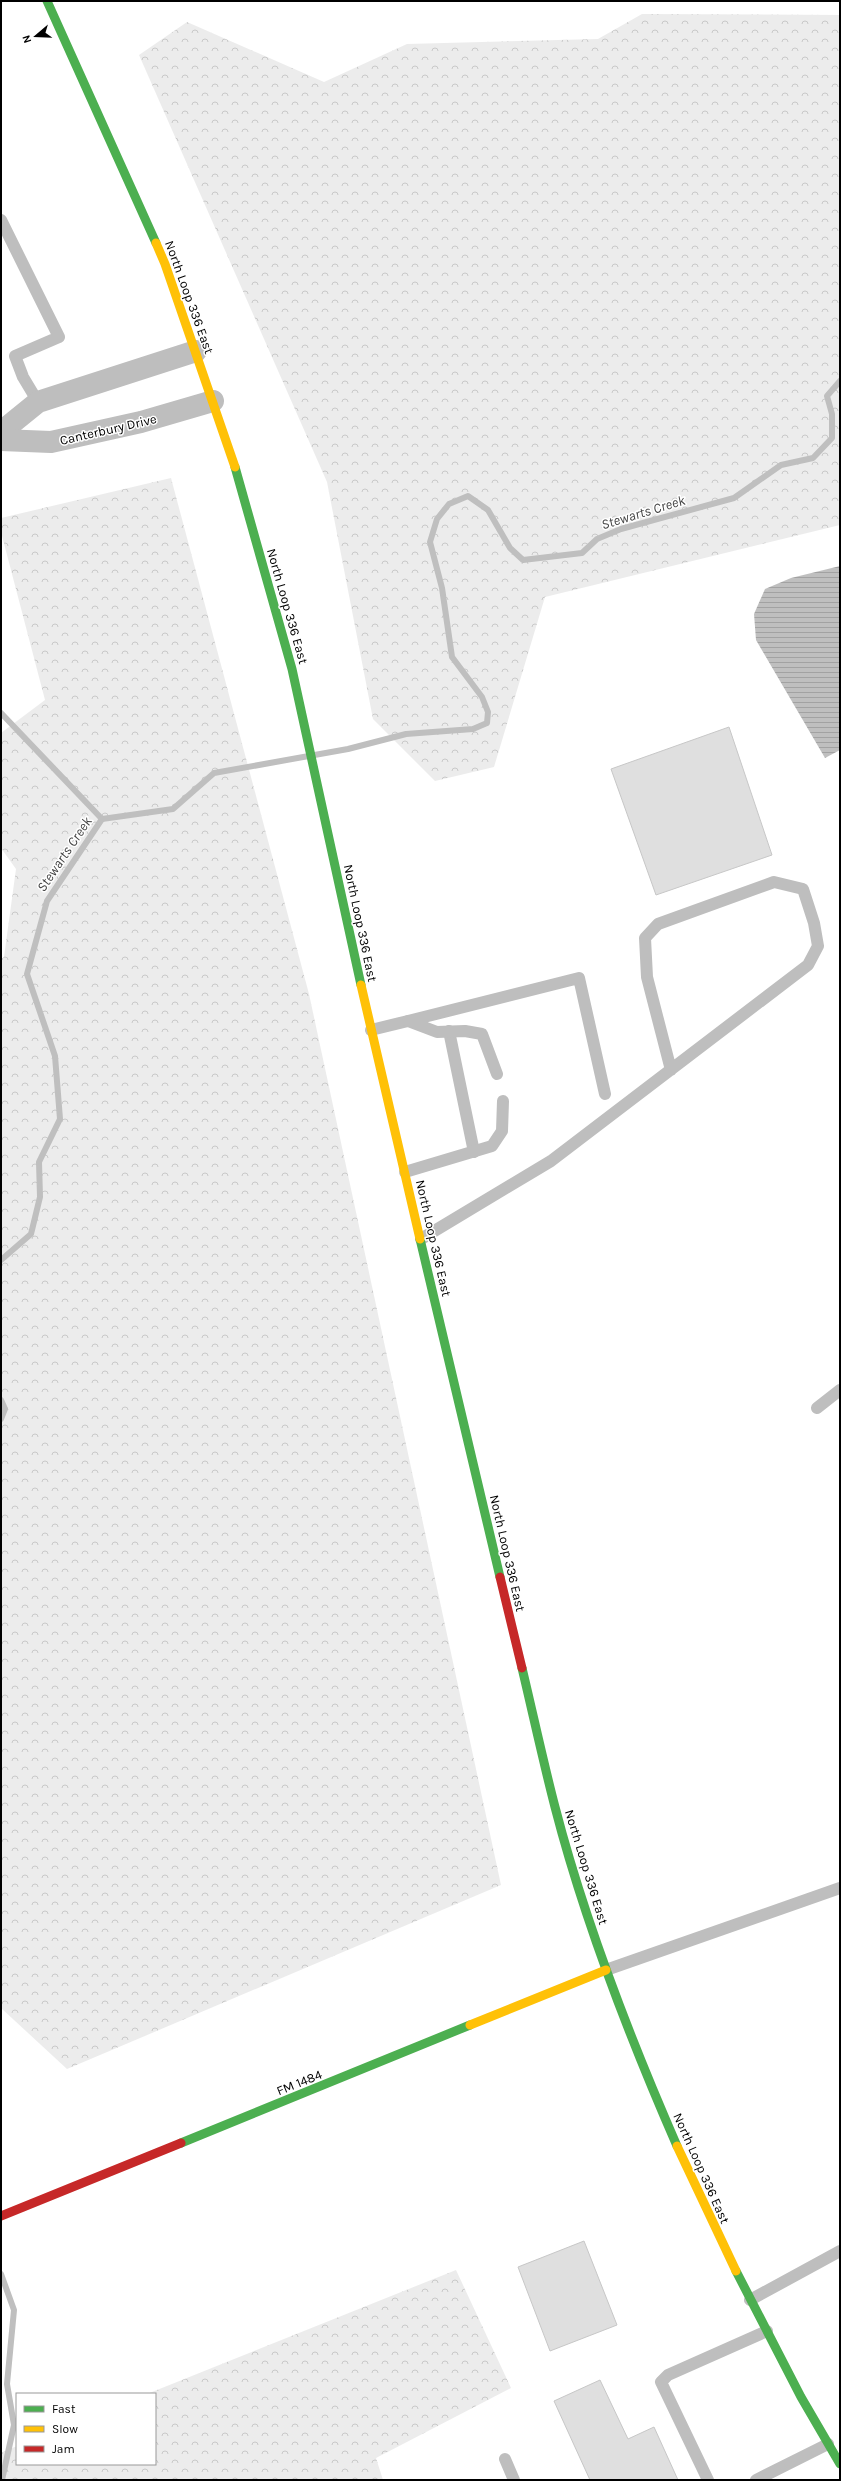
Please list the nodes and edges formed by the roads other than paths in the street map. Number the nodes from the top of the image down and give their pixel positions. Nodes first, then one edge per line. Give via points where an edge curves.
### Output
1 (47, 1) edge
2 (1, 220) edge
3 (196, 352) junction
4 (213, 401) junction
5 (38, 402) junction
6 (1, 432) edge
7 (1, 440) edge
8 (408, 1021) junction
9 (371, 1030) junction
10 (449, 1031) junction
11 (671, 1070) junction
12 (497, 1074) dead end
13 (605, 1094) dead end
14 (503, 1100) dead end
15 (474, 1152) junction
16 (405, 1172) junction
17 (421, 1239) junction
18 (840, 1390) edge
19 (817, 1408) dead end
20 (840, 1888) edge
21 (606, 1970) junction
22 (1, 2216) edge
23 (840, 2251) edge
24 (750, 2300) junction
25 (767, 2332) junction
26 (828, 2444) junction
27 (505, 2459) dead end
28 (840, 2464) edge
29 (514, 2480) edge
30 (708, 2480) edge
31 (756, 2480) edge

1 - 3 main road, North Loop 336 East via 165,264
2 - 5 lane via 59,337 15,356 23,377
3 - 4 main road, North Loop 336 East
3 - 5 street
4 - 7 street, Canterbury Drive via 141,422 51,442
4 - 9 main road, North Loop 336 East via 232,456 292,669
5 - 6 street
8 - 9 lane
8 - 10 lane via 437,1032
8 - 13 lane via 579,978
9 - 16 main road, North Loop 336 East
10 - 12 lane via 482,1034
10 - 15 lane
11 - 11 lane via 808,965 818,946 803,889 774,882 658,924 645,938 647,977
11 - 17 lane via 552,1161
14 - 15 lane via 502,1131 492,1146
15 - 16 lane
16 - 17 main road, North Loop 336 East
17 - 21 main road, North Loop 336 East via 555,1808
18 - 19 lane
20 - 21 lane
21 - 22 main road, FM 1484 / FM 1484
21 - 24 main road, North Loop 336 East via 720,2242
23 - 24 lane
24 - 25 main road, North Loop 336 East
25 - 26 main road, North Loop 336 East
25 - 30 lane via 668,2375 661,2382
26 - 28 main road, North Loop 336 East
26 - 31 lane
27 - 29 lane

